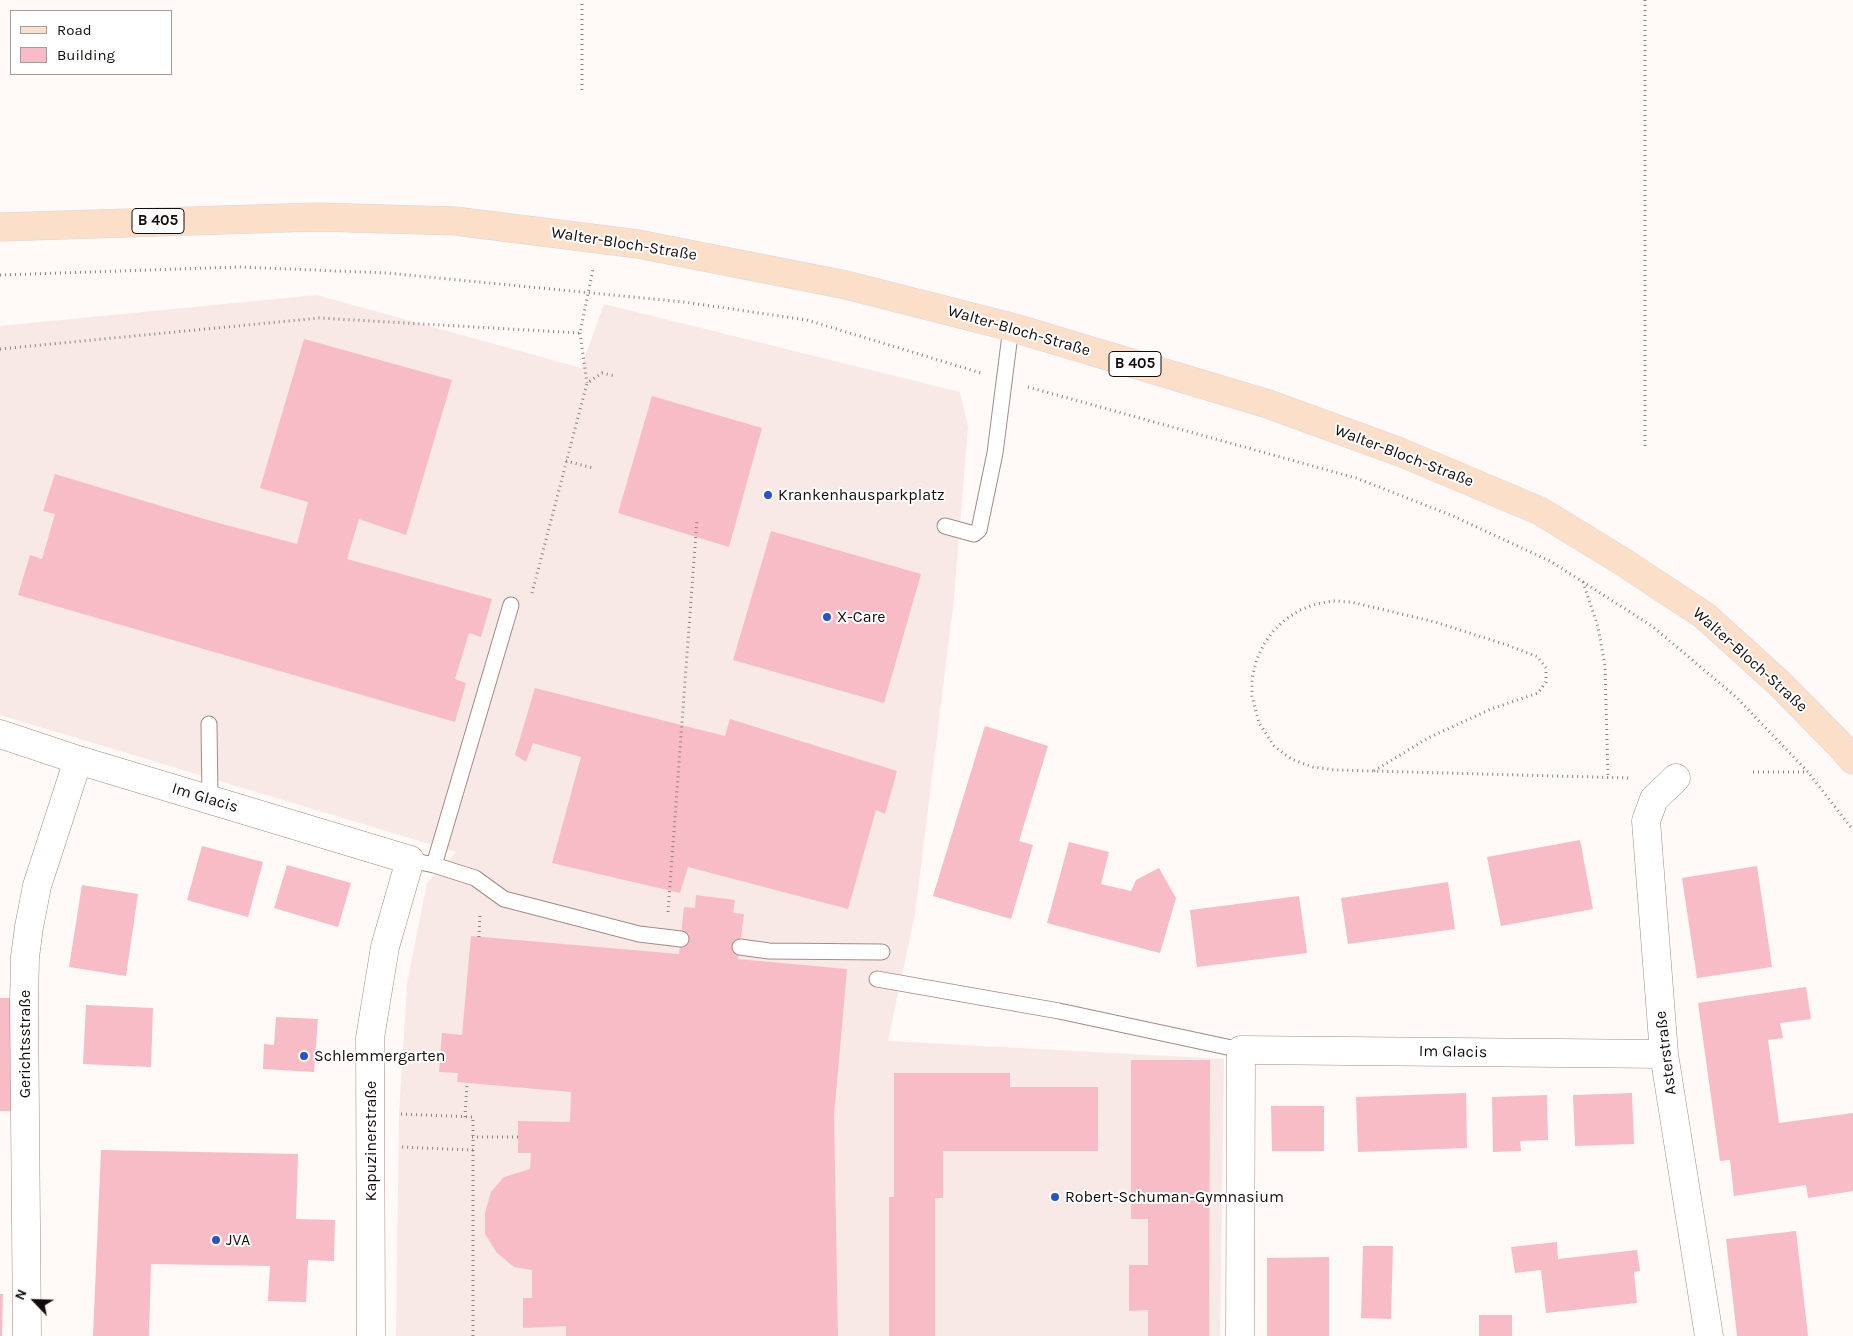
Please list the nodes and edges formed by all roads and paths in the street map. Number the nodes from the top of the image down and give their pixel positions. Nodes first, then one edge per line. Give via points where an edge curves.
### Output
1 (582, 0) edge
2 (1645, 0) edge
3 (582, 90) dead end
4 (0, 227) edge
5 (600, 239) junction
6 (1011, 327) junction
7 (580, 333) junction
8 (0, 349) edge
9 (615, 376) dead end
10 (587, 383) junction
11 (1645, 446) dead end
12 (593, 468) dead end
13 (697, 519) dead end
14 (945, 526) dead end
15 (1583, 582) dead end
16 (511, 605) dead end
17 (209, 724) dead end
18 (0, 734) edge
19 (78, 760) junction
20 (1853, 760) edge
21 (1374, 771) junction
22 (1753, 772) dead end
23 (1808, 772) dead end
24 (1608, 778) junction
25 (1676, 778) joint
26 (210, 799) junction
27 (422, 862) junction
28 (674, 938) joint
29 (740, 947) dead end
30 (882, 952) dead end
31 (877, 979) dead end
32 (1242, 1050) junction
33 (1664, 1054) junction
34 (467, 1084) dead end
35 (399, 1114) dead end
36 (465, 1117) junction
37 (472, 1137) junction
38 (518, 1137) dead end
39 (399, 1147) dead end
40 (473, 1150) junction
41 (27, 1336) edge
42 (371, 1336) edge
43 (473, 1336) edge
44 (1240, 1336) edge
45 (1710, 1336) edge

1 - 3 path
2 - 11 path
4 - 5 main road, Walter-Bloch-Straße / B 405 via 317,217 455,220
5 - 6 main road, Walter-Bloch-Straße / B 405 via 846,285
5 - 7 path
6 - 14 lane via 995,453 979,530 974,534
6 - 20 main road, Walter-Bloch-Straße / B 405 via 1268,404 1400,452 1540,511 1705,616 1780,684
7 - 8 path via 319,318
7 - 10 path
9 - 10 path via 602,373
10 - 12 path via 566,461
13 - 28 path via 681,743
15 - 24 path via 1598,627 1605,666
16 - 27 lane
17 - 26 lane
18 - 19 street, Im Glacis
19 - 26 street, Im Glacis
19 - 41 street, Gerichtsstraße via 37,886 25,957
21 - 21 path via 1323,769 1299,763 1281,752 1264,731 1252,696 1254,668 1264,644 1286,619 1316,604 1350,602 1435,622 1531,653 1543,662 1548,675 1538,693 1491,709 1428,738
21 - 24 path
22 - 23 path
24 - 25 path
25 - 33 street, Asterstraße via 1654,799 1646,821
26 - 27 street, Im Glacis
27 - 28 lane via 475,878 504,899 639,934
27 - 42 street, Kapuzinerstraße via 385,947 370,1038
29 - 30 lane
31 - 32 lane via 1060,1011
32 - 33 street, Im Glacis
32 - 44 street
33 - 45 street, Asterstraße
34 - 36 path
35 - 36 path
36 - 37 path via 473,1117
37 - 38 path
37 - 40 path
39 - 40 path
40 - 43 path

